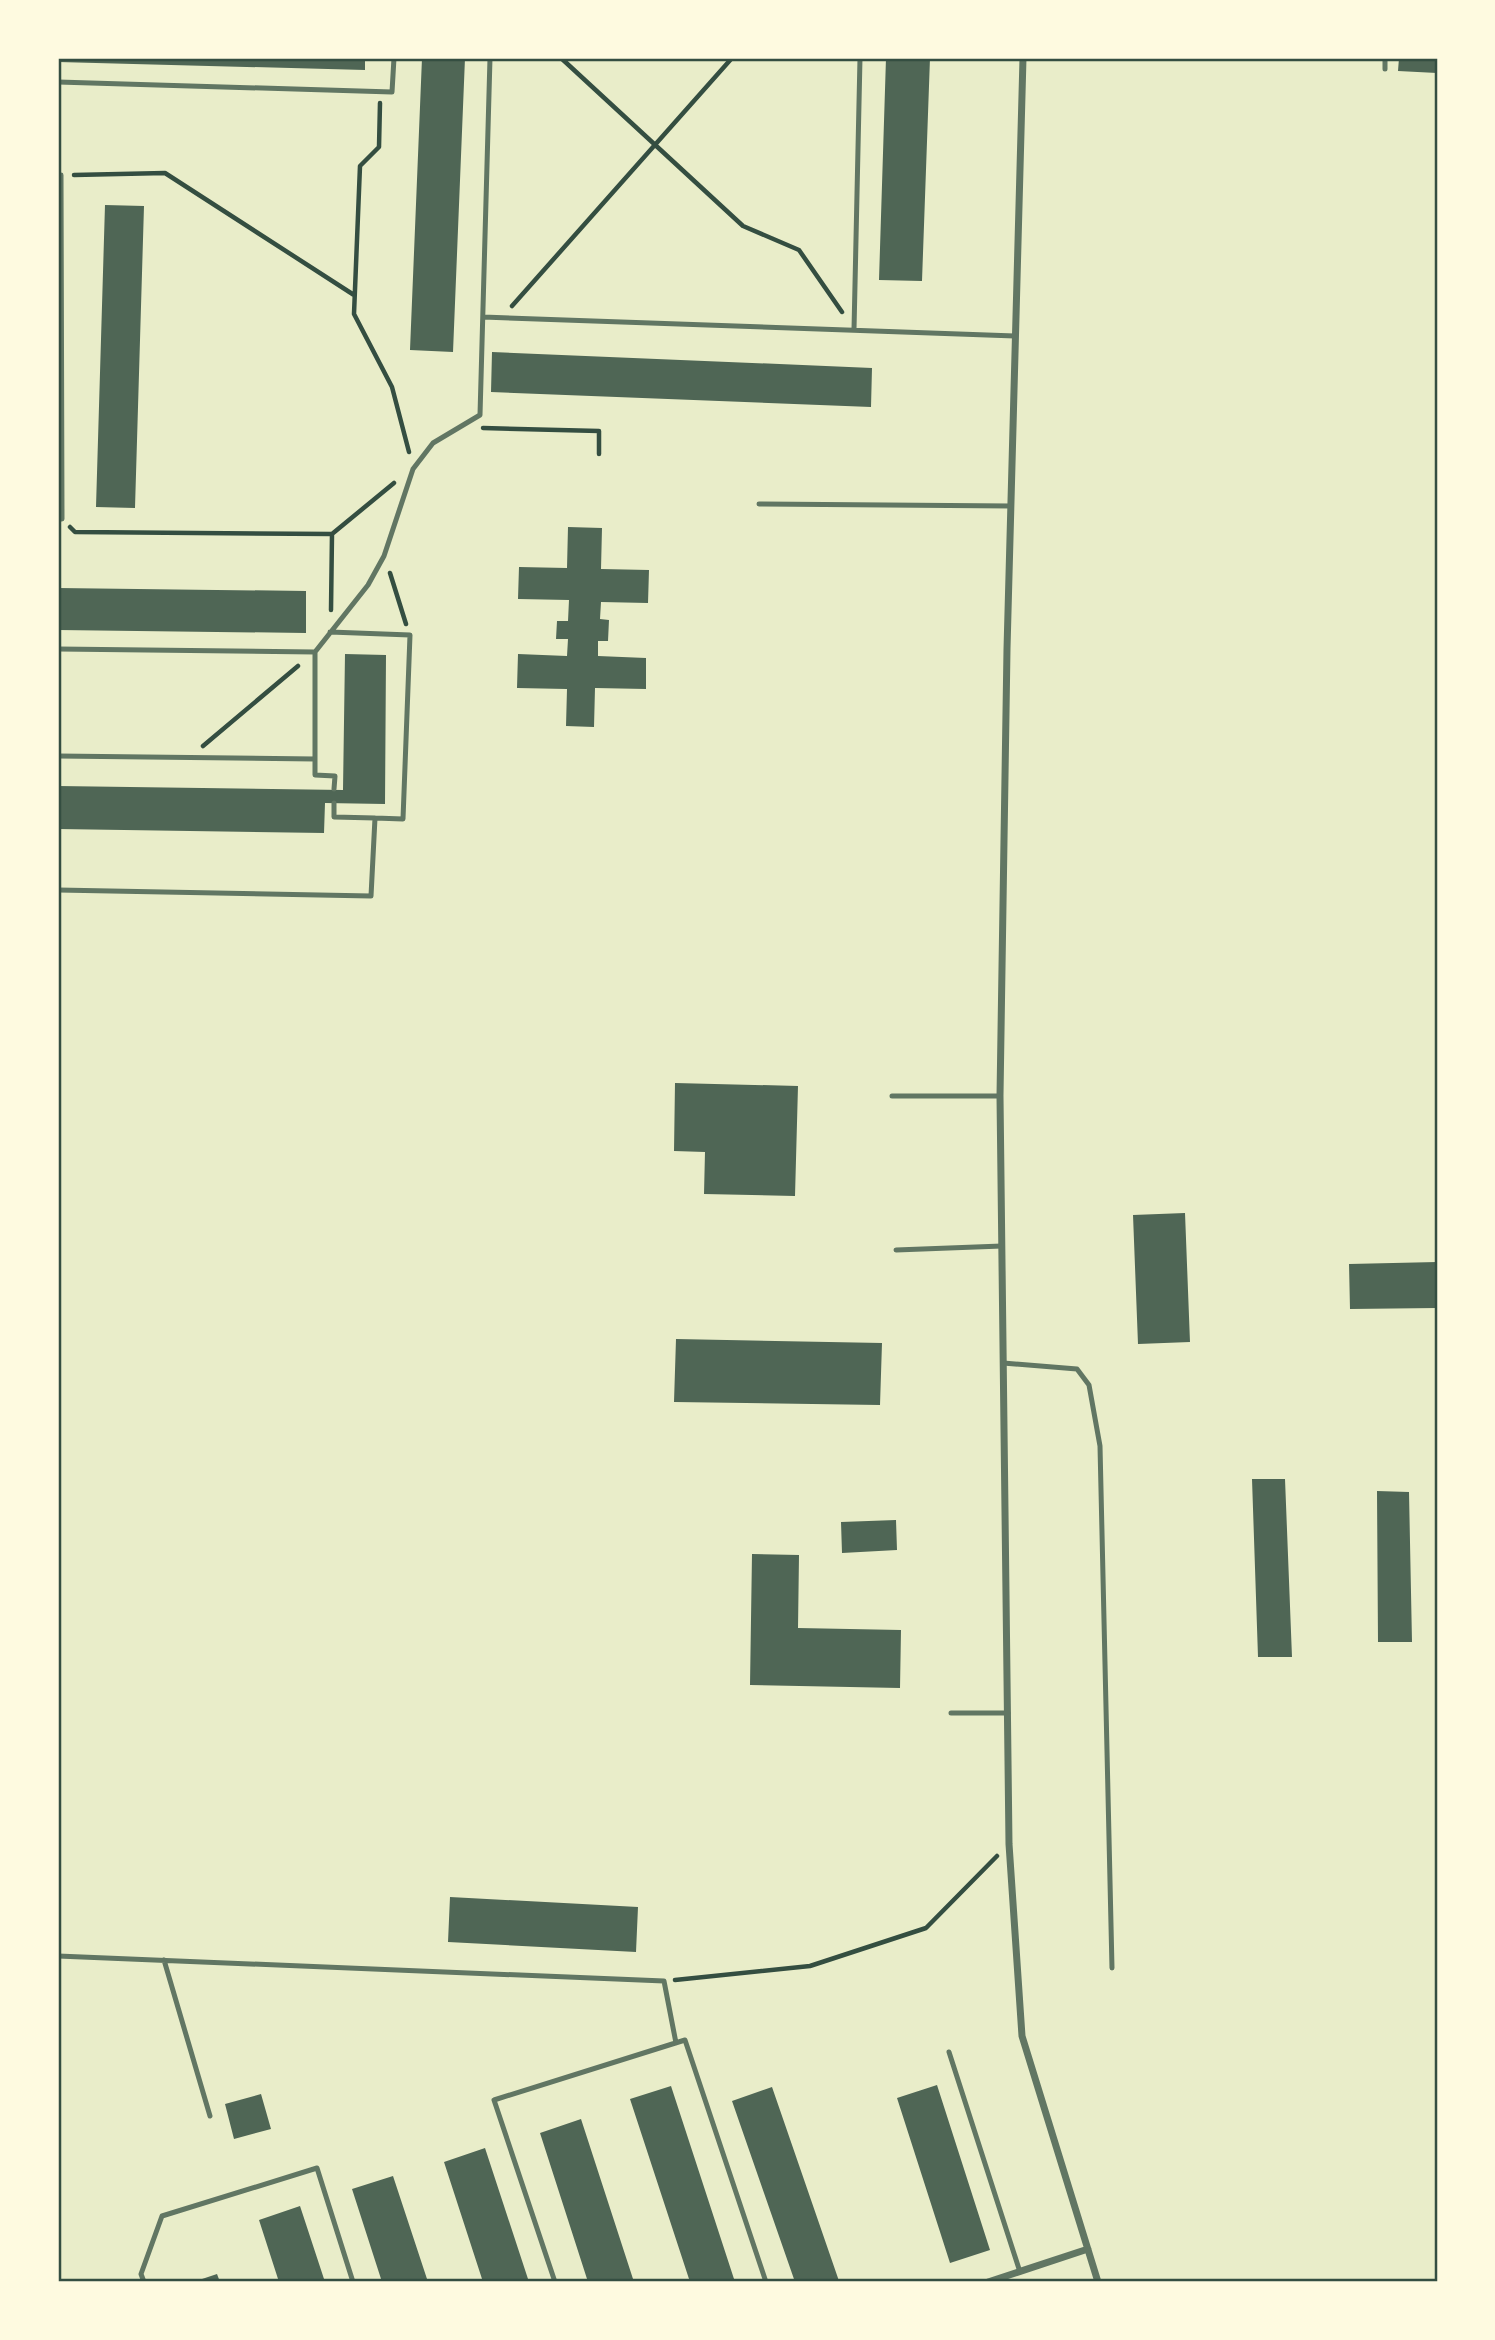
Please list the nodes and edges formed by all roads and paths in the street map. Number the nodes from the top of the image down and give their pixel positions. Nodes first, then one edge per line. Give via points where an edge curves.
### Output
1 (394, 58) edge
2 (490, 58) edge
3 (561, 58) edge
4 (732, 58) edge
5 (860, 58) edge
6 (1023, 58) edge
7 (1385, 58) edge
8 (1385, 69) dead end
9 (58, 82) edge
10 (381, 92) junction
11 (654, 145) junction
12 (59, 175) edge
13 (355, 296) junction
14 (483, 317) junction
15 (501, 318) junction
16 (854, 330) junction
17 (1015, 335) junction
18 (459, 428) junction
19 (599, 454) dead end
20 (413, 469) junction
21 (759, 504) dead end
22 (1011, 506) junction
23 (60, 519) edge
24 (332, 534) junction
25 (384, 556) junction
26 (330, 632) junction
27 (410, 635) junction
28 (58, 649) edge
29 (315, 652) junction
30 (58, 756) edge
31 (189, 757) junction
32 (315, 759) junction
33 (334, 789) dead end
34 (334, 803) dead end
35 (375, 818) junction
36 (58, 890) edge
37 (892, 1096) dead end
38 (1000, 1096) junction
39 (1002, 1246) junction
40 (896, 1250) dead end
41 (1003, 1363) junction
42 (951, 1713) dead end
43 (1008, 1713) junction
44 (1009, 1844) junction
45 (58, 1956) edge
46 (164, 1960) junction
47 (1112, 1969) dead end
48 (664, 1981) junction
49 (676, 2043) junction
50 (949, 2052) dead end
51 (210, 2116) dead end
52 (1088, 2249) junction
53 (1020, 2272) junction
54 (144, 2282) edge
55 (353, 2282) edge
56 (555, 2282) edge
57 (766, 2282) edge
58 (988, 2282) edge
59 (1098, 2282) edge

1 - 10 lane via 392,92
2 - 14 lane
3 - 11 path
4 - 11 path
5 - 16 lane
6 - 17 street
7 - 8 lane
9 - 10 lane
10 - 13 path via 379,147 360,166
11 - 15 path
11 - 16 path via 743,226 799,250
12 - 13 path via 165,173
12 - 23 lane
13 - 20 path via 354,314 392,387
14 - 15 lane
14 - 18 lane via 480,415
15 - 16 lane
16 - 17 lane
17 - 22 street
18 - 19 path via 599,431
18 - 20 lane via 433,443
20 - 24 path
20 - 25 lane
21 - 22 lane
22 - 38 street
23 - 24 path via 75,532
24 - 26 path
25 - 26 lane via 368,585
25 - 27 path
26 - 27 lane
26 - 29 lane
27 - 35 lane via 403,819
28 - 29 lane
29 - 31 path
29 - 32 lane
30 - 31 lane
31 - 32 lane
32 - 33 lane via 315,775 335,776
34 - 35 lane via 334,817
35 - 36 lane via 371,896
37 - 38 lane
38 - 39 street
39 - 40 lane
39 - 41 street
41 - 43 street
41 - 47 lane via 1077,1369 1089,1385 1100,1446
42 - 43 lane
43 - 44 street
44 - 48 path via 926,1928 810,1966
44 - 52 street via 1022,2036
45 - 46 lane
46 - 48 lane
46 - 51 lane
48 - 49 lane
49 - 56 lane via 494,2100
49 - 57 lane via 685,2040
50 - 53 lane
52 - 53 street
52 - 59 street
53 - 58 street
54 - 55 lane via 141,2274 162,2216 317,2168

